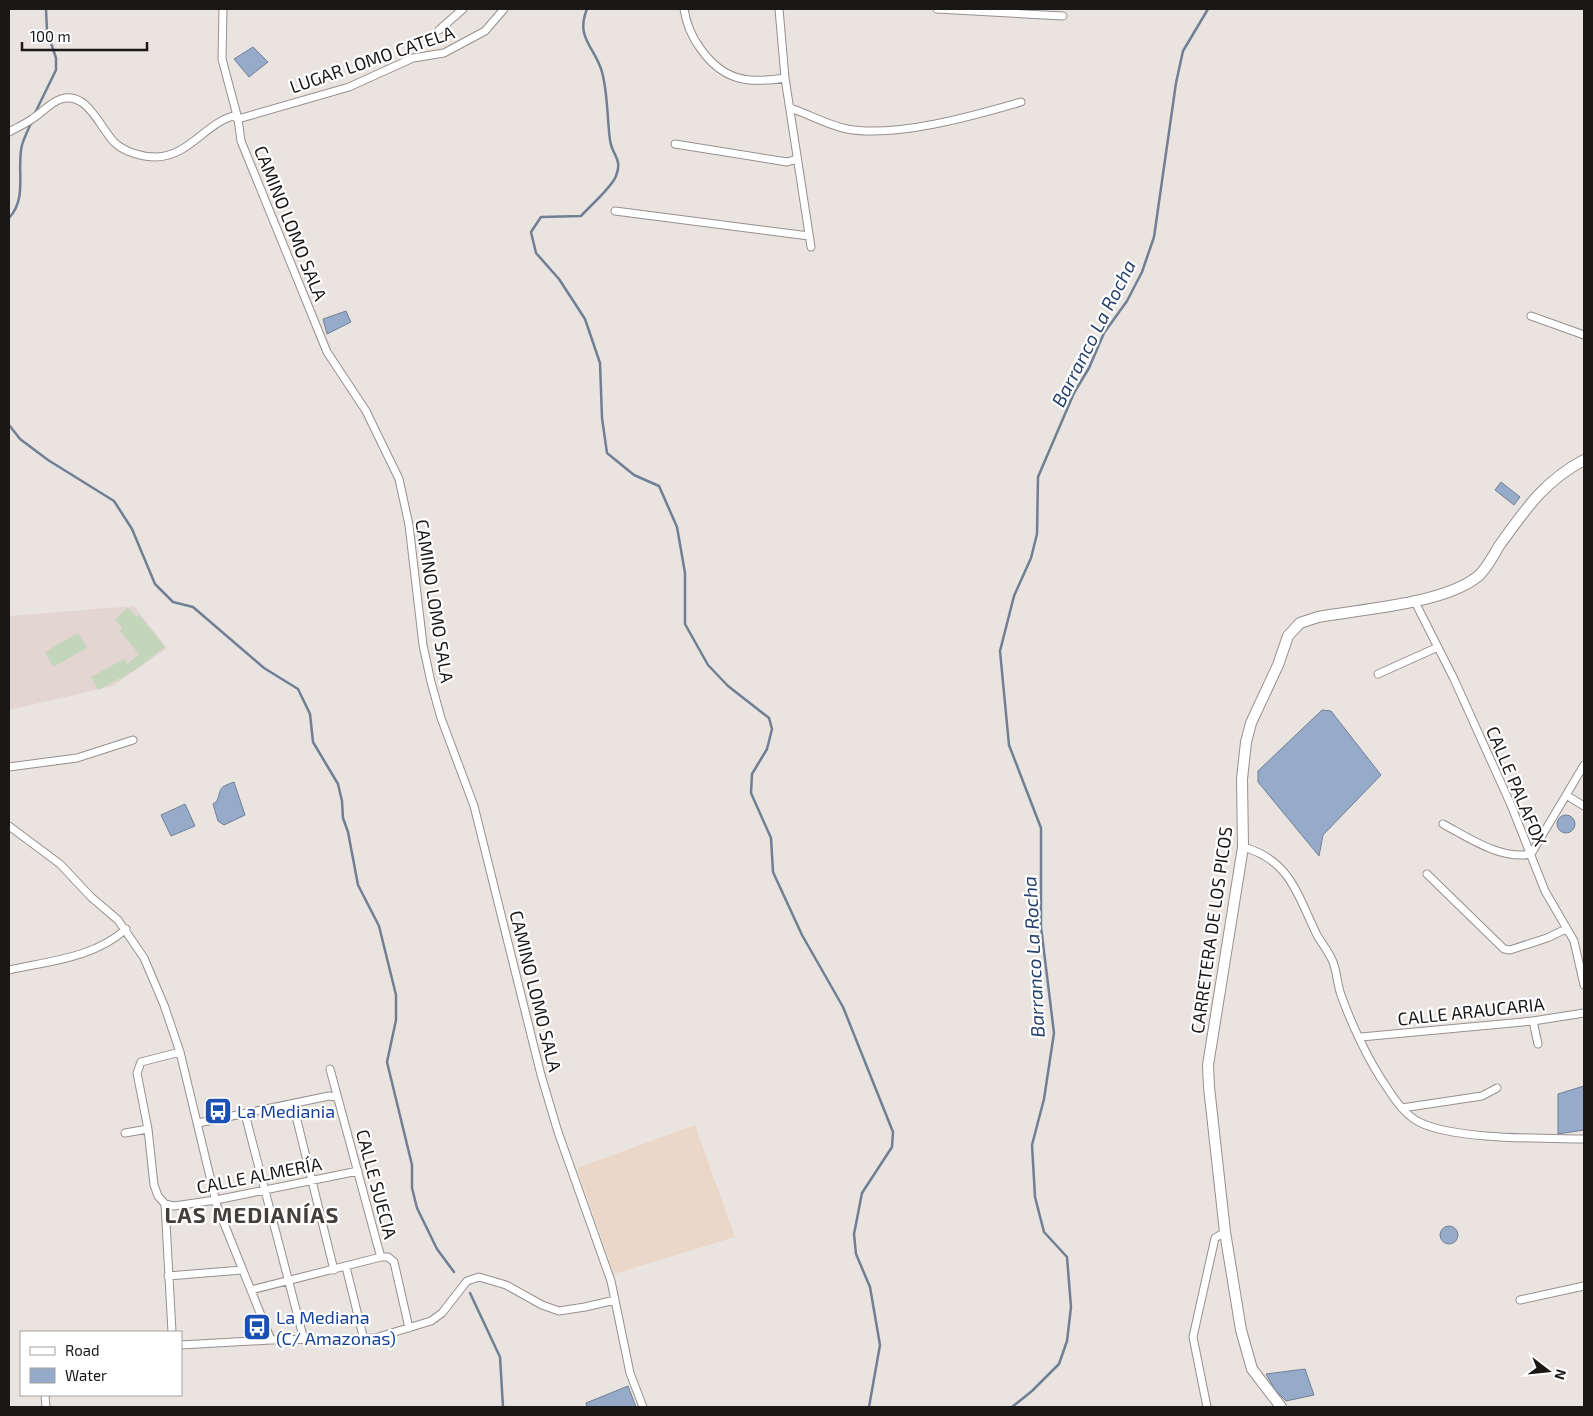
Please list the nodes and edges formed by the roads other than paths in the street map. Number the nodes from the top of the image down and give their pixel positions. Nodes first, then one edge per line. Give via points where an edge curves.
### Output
1 (223, 9) edge
2 (463, 9) edge
3 (504, 9) edge
4 (684, 9) edge
5 (779, 9) edge
6 (937, 9) edge
7 (1063, 16) dead end
8 (439, 30) dead end
9 (785, 78) junction
10 (1021, 102) dead end
11 (790, 108) junction
12 (238, 119) junction
13 (9, 132) edge
14 (675, 144) dead end
15 (797, 159) junction
16 (615, 211) dead end
17 (809, 236) junction
18 (811, 247) dead end
19 (1531, 316) dead end
20 (1584, 335) edge
21 (1584, 460) edge
22 (1414, 600) junction
23 (1438, 647) junction
24 (1378, 674) dead end
25 (133, 740) dead end
26 (1584, 765) edge
27 (9, 767) edge
28 (1566, 795) junction
29 (1584, 806) edge
30 (1443, 824) dead end
31 (9, 826) edge
32 (1243, 847) junction
33 (1531, 854) junction
34 (1427, 874) dead end
35 (126, 929) junction
36 (1566, 929) junction
37 (9, 970) edge
38 (1584, 985) edge
39 (1584, 1014) edge
40 (1533, 1021) junction
41 (1360, 1037) junction
42 (1538, 1044) dead end
43 (180, 1052) junction
44 (330, 1069) dead end
45 (1497, 1088) dead end
46 (336, 1097) junction
47 (292, 1104) junction
48 (1402, 1108) junction
49 (245, 1114) junction
50 (198, 1122) junction
51 (148, 1130) junction
52 (125, 1133) dead end
53 (1584, 1139) edge
54 (358, 1171) junction
55 (311, 1181) junction
56 (264, 1189) junction
57 (216, 1200) junction
58 (165, 1204) junction
59 (1225, 1232) junction
60 (381, 1256) junction
61 (346, 1267) junction
62 (242, 1270) junction
63 (334, 1270) junction
64 (168, 1276) junction
65 (288, 1281) junction
66 (1584, 1286) edge
67 (251, 1290) junction
68 (615, 1300) junction
69 (1520, 1300) dead end
70 (409, 1328) junction
71 (172, 1331) edge
72 (271, 1340) junction
73 (304, 1340) junction
74 (364, 1340) junction
75 (182, 1345) edge
76 (643, 1407) edge
77 (1207, 1407) edge
78 (1280, 1407) edge

1 - 12 street, CAMINO LOMO SALA via 222,59
2 - 8 street
3 - 12 street, LUGAR LOMO CATELA via 485,31 444,53 412,58 349,87
4 - 9 street via 695,41 708,60 725,74 764,82
5 - 9 street
6 - 7 street
9 - 11 street
10 - 11 street via 967,117 866,132 836,126
11 - 15 street
12 - 13 street, LUGAR LOMO CATELA via 234,116 227,118 185,148 158,157 123,149 88,107 70,98 58,100 32,120
12 - 68 street, CAMINO LOMO SALA via 241,141 328,352 366,411 399,479 409,525 423,645 431,682 474,806 541,1075
14 - 15 street via 787,162
15 - 17 street
16 - 17 street
17 - 18 street
19 - 20 street
21 - 22 main road, CARRETERA DE LOS PICOS via 1564,471 1533,499 1478,576 1463,586
22 - 23 street, CALLE PALAFOX
22 - 32 main road, CARRETERA DE LOS PICOS via 1308,619 1288,636 1246,742 1242,779
23 - 24 street
23 - 33 street, CALLE PALAFOX
25 - 27 street via 77,758
26 - 28 street
28 - 29 street
28 - 33 street
30 - 33 street via 1502,852 1522,856
31 - 35 street via 60,864
32 - 41 street via 1259,851 1278,866 1296,888 1333,962 1340,994
32 - 59 main road, CARRETERA DE LOS PICOS via 1208,1065
33 - 36 street, CALLE PALAFOX via 1544,891
34 - 36 street via 1504,949 1538,941
35 - 37 street via 85,954
35 - 43 street via 144,958
36 - 38 street, CALLE PALAFOX via 1574,941
39 - 40 street, CALLE ARAUCARIA
40 - 41 street, CALLE ARAUCARIA
40 - 42 street
41 - 48 street via 1376,1072
43 - 50 street
43 - 51 street via 141,1062 138,1067
44 - 46 street, CALLE SUECIA
45 - 48 street via 1482,1096
46 - 47 street
46 - 54 street, CALLE SUECIA via 341,1103
47 - 49 street
47 - 55 street
48 - 53 street via 1419,1122 1445,1130 1557,1140
49 - 50 street
49 - 56 street
50 - 57 street
51 - 52 street
51 - 58 street via 154,1185
54 - 55 street, CALLE ALMERÍA
54 - 60 street, CALLE SUECIA
55 - 56 street, CALLE ALMERÍA
55 - 63 street
56 - 57 street, CALLE ALMERÍA
56 - 65 street
57 - 58 street, CALLE ALMERÍA via 174,1206
57 - 62 street
58 - 64 street
59 - 77 street via 1215,1238 1193,1337
59 - 78 main road, CARRETERA DE LOS PICOS via 1241,1330 1252,1369
60 - 61 street
60 - 70 street, CALLE SUECIA via 394,1262
61 - 63 street
61 - 74 street
62 - 64 street
62 - 67 street
63 - 65 street
64 - 71 street
65 - 67 street
65 - 73 street
66 - 69 street
67 - 72 street
68 - 70 street via 559,1310 542,1305 506,1285 479,1277 467,1281 442,1313 431,1321
68 - 76 street, CAMINO LOMO SALA via 632,1380
70 - 74 street
72 - 73 street
72 - 75 street
73 - 74 street

